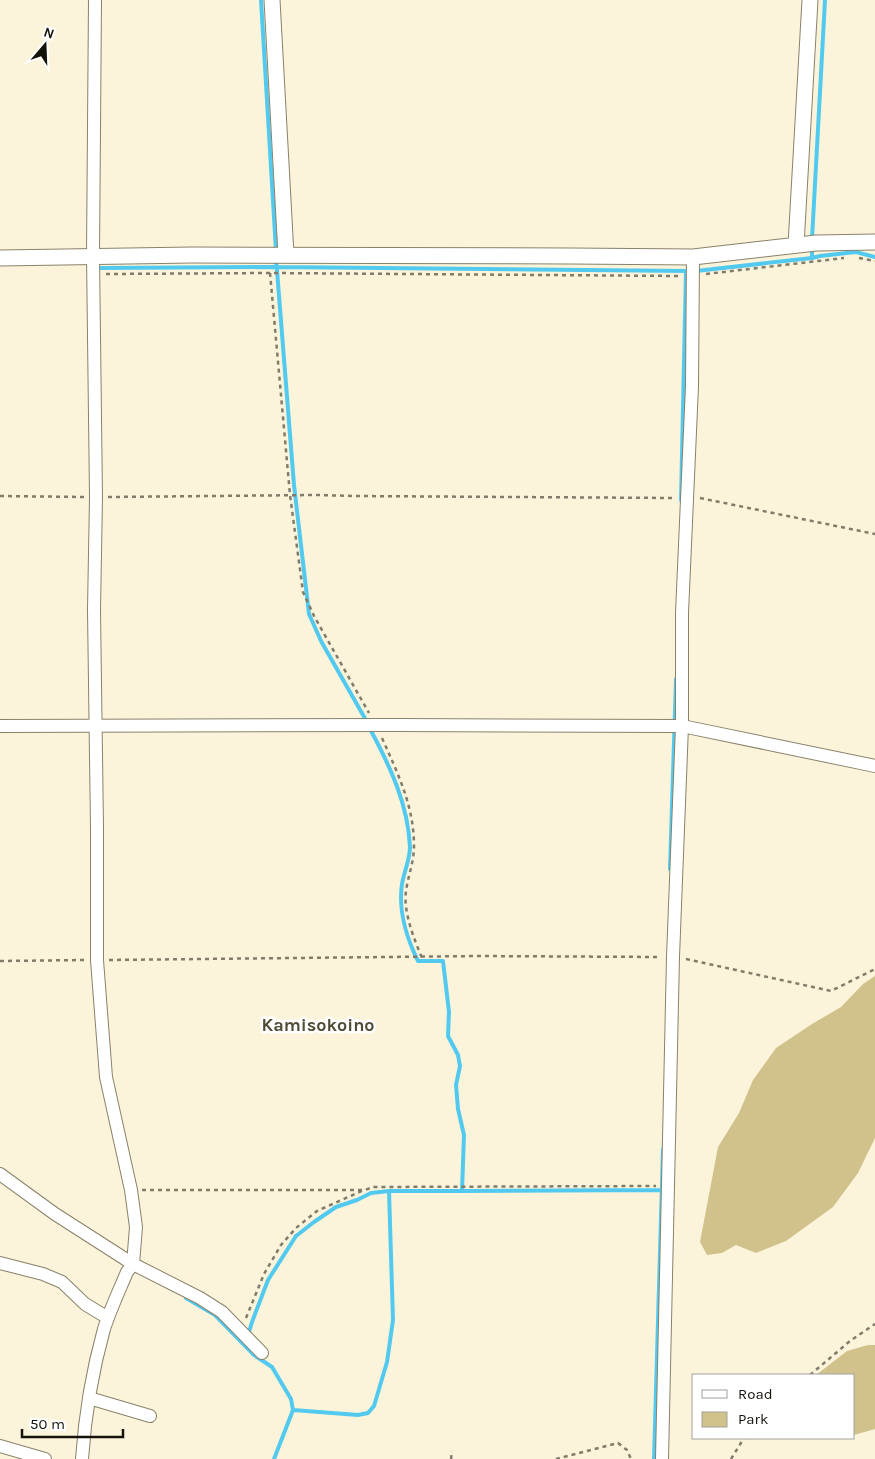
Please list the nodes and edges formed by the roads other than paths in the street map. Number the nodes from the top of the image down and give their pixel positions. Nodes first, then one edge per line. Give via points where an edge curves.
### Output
1 (95, 0) edge
2 (272, 0) edge
3 (810, 0) edge
4 (875, 242) edge
5 (796, 245) junction
6 (286, 255) junction
7 (93, 256) junction
8 (0, 258) edge
9 (693, 258) junction
10 (0, 726) edge
11 (95, 726) junction
12 (682, 726) junction
13 (875, 766) edge
14 (0, 1174) edge
15 (0, 1263) edge
16 (133, 1264) junction
17 (108, 1318) junction
18 (262, 1353) dead end
19 (89, 1398) junction
20 (150, 1416) dead end
21 (0, 1446) edge
22 (45, 1459) edge
23 (82, 1459) edge
24 (662, 1459) edge

1 - 7 street
2 - 6 street
3 - 5 street
4 - 5 street
5 - 9 street
6 - 7 street
6 - 9 street
7 - 8 street
7 - 11 street
9 - 12 street via 692,386 682,613
10 - 11 street
11 - 12 street
11 - 16 street via 97,960 106,1077 136,1227
12 - 13 street
12 - 24 street via 673,957
14 - 16 street
15 - 17 street via 62,1282 85,1304
16 - 17 street
16 - 18 street via 222,1312
17 - 19 street
19 - 20 street
19 - 23 street
21 - 22 street

